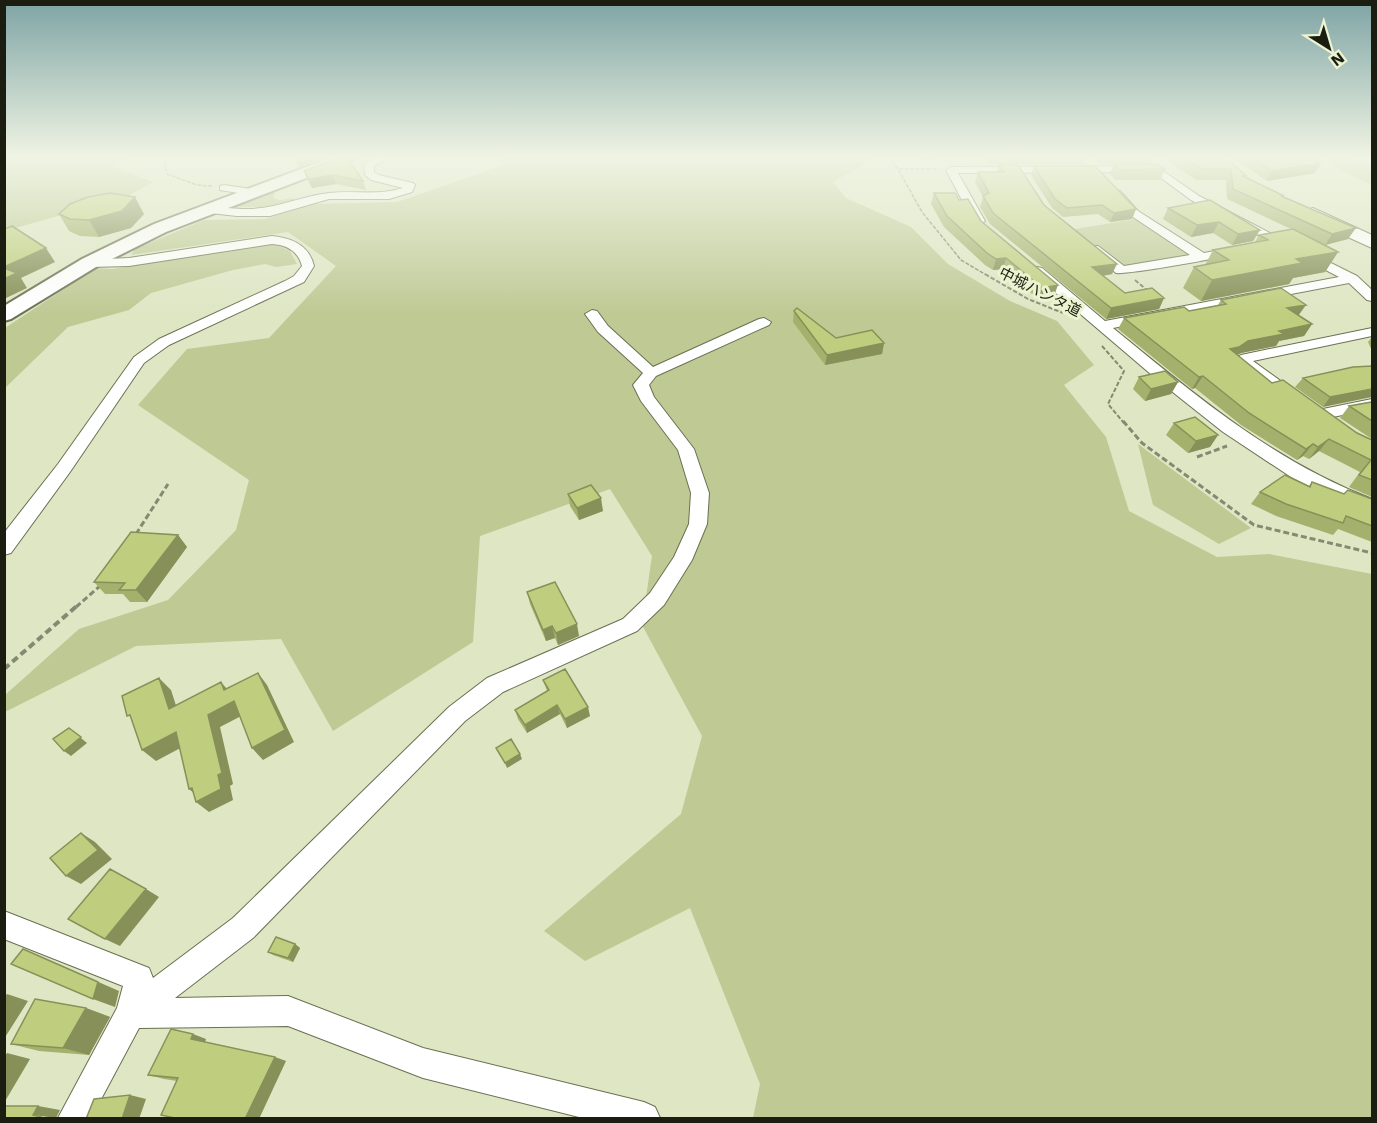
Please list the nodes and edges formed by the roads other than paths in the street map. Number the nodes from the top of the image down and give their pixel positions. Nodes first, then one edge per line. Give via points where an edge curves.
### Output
1 (280, 209) edge
2 (973, 209) edge
3 (1131, 209) edge
4 (1217, 209) edge
5 (1302, 209) edge
6 (204, 210) joint
7 (989, 231) edge
8 (1372, 242) edge
9 (1086, 243) edge
10 (1283, 243) junction
11 (1202, 257) junction
12 (89, 263) junction
13 (1027, 263) edge
14 (1372, 275) edge
15 (1352, 279) junction
16 (1372, 297) edge
17 (592, 314) dead end
18 (4, 315) edge
19 (764, 322) dead end
20 (1102, 326) junction
21 (1372, 332) edge
22 (651, 374) junction
23 (1372, 404) edge
24 (1318, 416) junction
25 (1336, 427) edge
26 (1372, 506) edge
27 (4, 548) edge
28 (6, 930) edge
29 (131, 1013) junction
30 (74, 1119) edge
31 (644, 1119) edge

1 - 6 street
2 - 7 street
3 - 11 street
4 - 10 street
5 - 8 main road
6 - 12 street
9 - 11 street via 1121,270
10 - 11 street
10 - 15 street
12 - 18 street
12 - 27 street via 129,262 272,240 291,243 308,266 299,279 164,342 139,360
13 - 20 street
14 - 15 street
15 - 16 street
15 - 20 street
17 - 22 street
19 - 22 street
20 - 26 street via 1243,441 1314,482
21 - 24 street via 1241,359
22 - 29 street via 641,385 686,449 700,493 699,524 657,599 630,625 495,685 457,714 243,928
23 - 24 street
24 - 25 street
28 - 29 street via 139,978
29 - 30 street
29 - 31 street via 288,1011 423,1063

